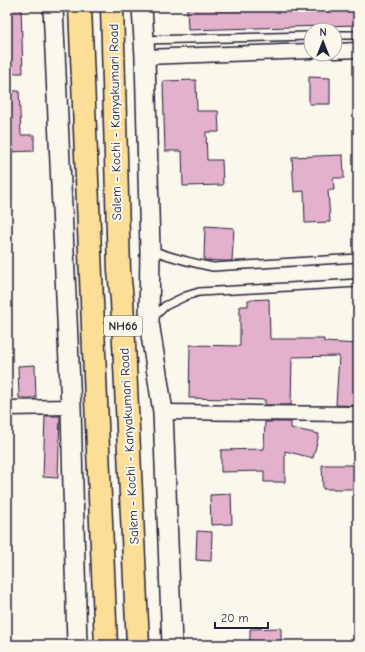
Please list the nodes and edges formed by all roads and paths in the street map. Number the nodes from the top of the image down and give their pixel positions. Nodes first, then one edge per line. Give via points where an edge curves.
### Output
1 (53, 7) edge
2 (80, 7) edge
3 (112, 7) edge
4 (142, 7) edge
5 (343, 35) edge
6 (358, 35) edge
7 (303, 37) edge
8 (144, 49) junction
9 (358, 50) edge
10 (343, 51) edge
11 (303, 52) edge
12 (150, 250) junction
13 (358, 258) edge
14 (358, 283) edge
15 (149, 322) junction
16 (71, 407) junction
17 (7, 408) edge
18 (163, 412) junction
19 (358, 414) edge
20 (73, 645) edge
21 (106, 645) edge
22 (138, 645) edge
23 (172, 645) edge

1 - 16 street
2 - 21 highway, NH66
3 - 22 highway, Salem - Kochi - Kanyakumari Road / NH66 via 119,271
4 - 8 street
5 - 6 lane
7 - 8 lane
8 - 11 street
8 - 12 street
9 - 10 street
12 - 13 lane via 213,267
12 - 15 street
14 - 15 lane via 199,292 165,306
15 - 18 street
16 - 17 street
16 - 20 street
18 - 19 street
18 - 23 street

